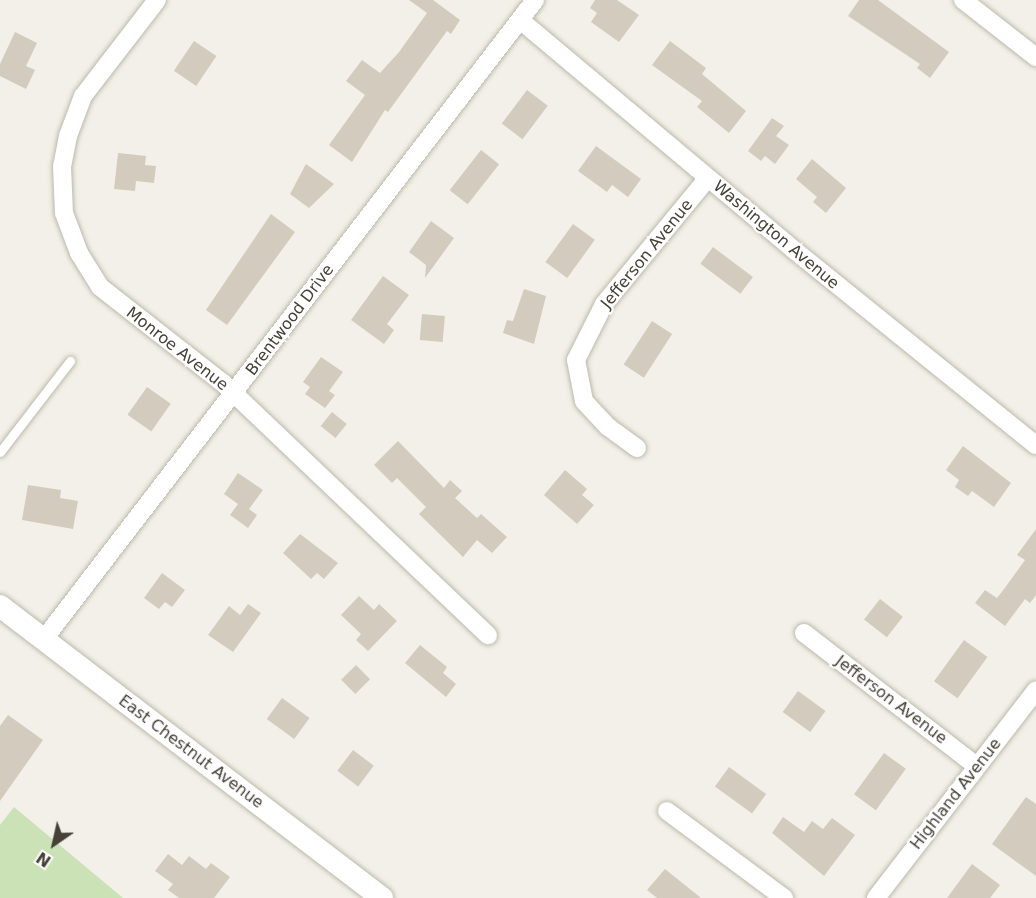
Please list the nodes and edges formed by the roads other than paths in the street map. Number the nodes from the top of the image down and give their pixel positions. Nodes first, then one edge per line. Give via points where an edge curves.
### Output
1 (158, 0) edge
2 (535, 0) edge
3 (963, 0) edge
4 (520, 20) junction
5 (1036, 57) edge
6 (708, 178) junction
7 (70, 361) dead end
8 (234, 393) junction
9 (1036, 445) edge
10 (637, 448) dead end
11 (0, 452) edge
12 (0, 607) edge
13 (804, 633) dead end
14 (488, 635) dead end
15 (44, 639) junction
16 (1036, 690) edge
17 (977, 766) junction
18 (667, 811) dead end
19 (382, 898) edge
20 (784, 898) edge
21 (876, 898) edge

1 - 8 street, Monroe Avenue via 83,96 62,166 64,213 79,253 100,287
2 - 4 street, Brentwood Drive
3 - 5 street
4 - 6 street, Washington Avenue
4 - 8 street, Brentwood Drive
6 - 9 street, Washington Avenue
6 - 10 street, Jefferson Avenue via 604,304 576,360 584,401 608,427
7 - 11 lane
8 - 14 street, Monroe Avenue
8 - 15 street, Brentwood Drive
12 - 15 street, East Chestnut Avenue
13 - 17 street, Jefferson Avenue
15 - 19 street, East Chestnut Avenue
16 - 17 street, Highland Avenue
17 - 21 street, Highland Avenue
18 - 20 street

